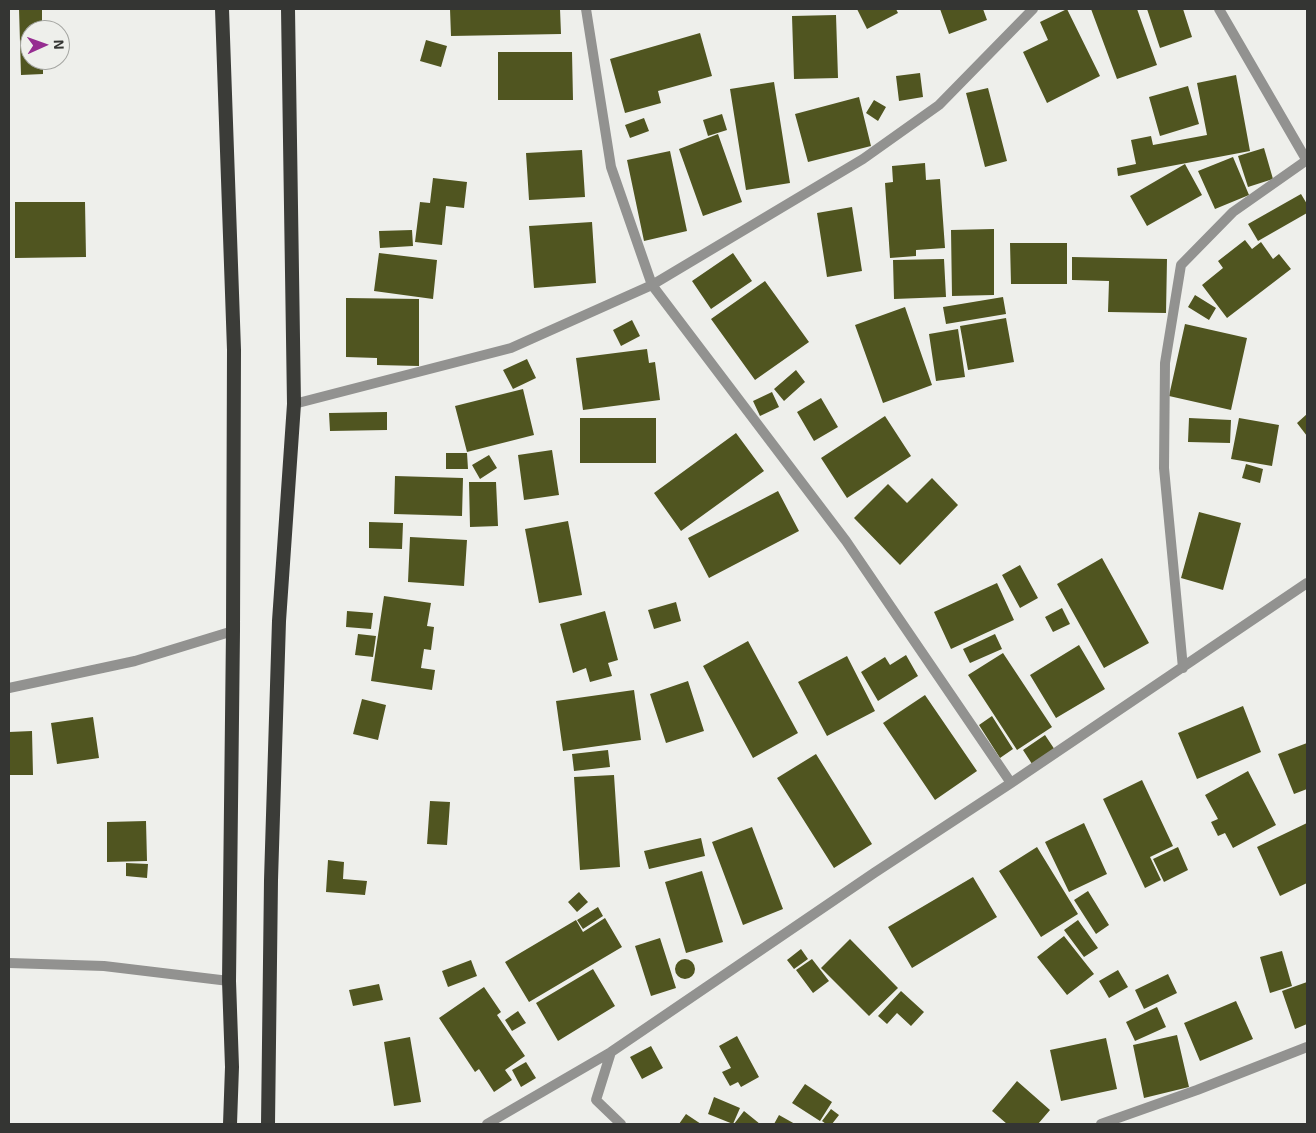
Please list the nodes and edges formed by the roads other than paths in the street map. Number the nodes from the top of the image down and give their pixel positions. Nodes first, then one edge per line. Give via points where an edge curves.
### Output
1 (222, 9) edge
2 (288, 9) edge
3 (586, 9) edge
4 (1033, 9) edge
5 (1220, 9) edge
6 (1307, 160) edge
7 (652, 285) junction
8 (294, 404) junction
9 (1307, 583) edge
10 (233, 631) junction
11 (1183, 668) junction
12 (9, 688) edge
13 (1011, 783) junction
14 (9, 963) edge
15 (229, 981) junction
16 (1307, 1047) edge
17 (611, 1052) junction
18 (230, 1124) edge
19 (268, 1124) edge
20 (487, 1124) edge
21 (621, 1124) edge
22 (1101, 1124) edge

1 - 10 highway via 234,350
2 - 8 highway
3 - 7 street via 612,166
4 - 7 street via 939,105 863,159
5 - 6 street
6 - 11 street via 1233,212 1181,265 1164,363 1164,468
7 - 8 street via 511,348
7 - 13 street via 846,541
8 - 19 highway via 279,621
9 - 11 street
10 - 12 street via 135,661
10 - 15 highway
11 - 13 street
13 - 17 street
14 - 15 street via 104,966
15 - 18 highway
16 - 22 street
17 - 20 street
17 - 21 street via 596,1100

